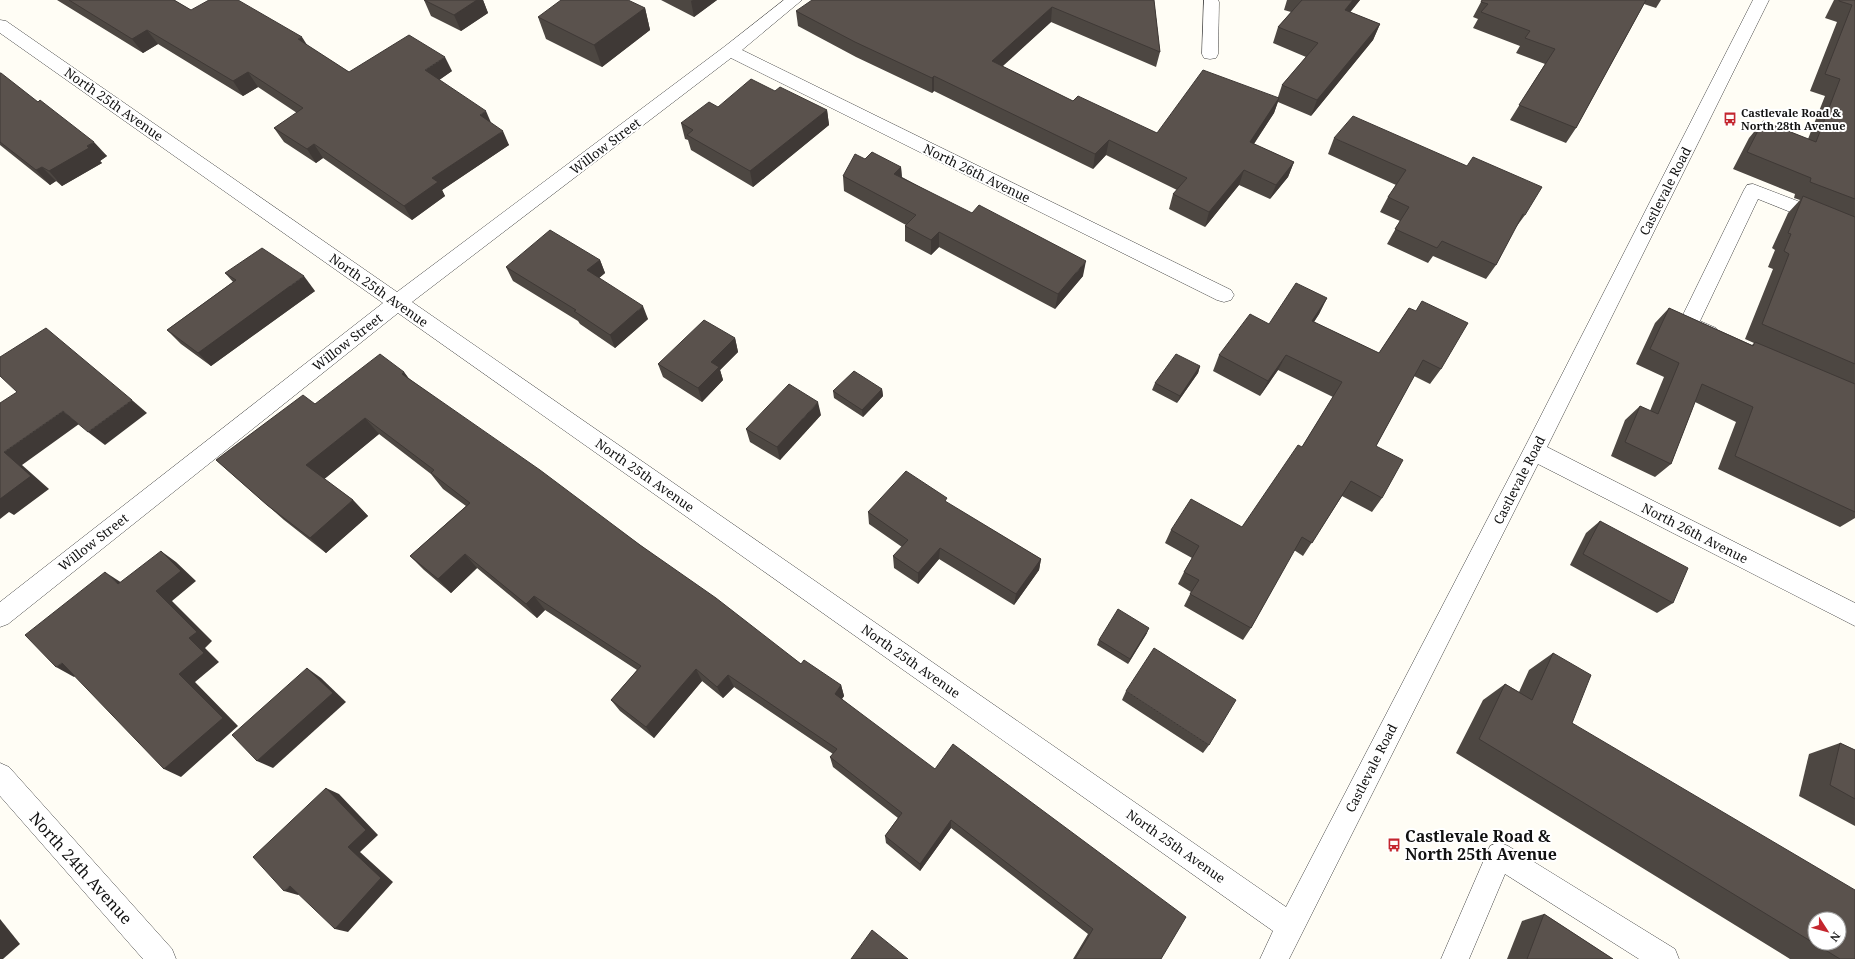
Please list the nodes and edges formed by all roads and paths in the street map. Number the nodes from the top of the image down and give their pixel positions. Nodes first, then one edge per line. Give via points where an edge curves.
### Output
1 (794, 0) edge
2 (1761, 0) edge
3 (1211, 1) edge
4 (0, 25) edge
5 (730, 51) junction
6 (1210, 54) dead end
7 (1855, 232) edge
8 (1224, 295) dead end
9 (398, 302) junction
10 (1724, 340) edge
11 (1534, 451) junction
12 (1855, 615) edge
13 (0, 616) edge
14 (0, 776) edge
15 (1290, 926) junction
16 (162, 959) edge
17 (1274, 959) edge
18 (1455, 959) edge
19 (1665, 959) edge

1 - 5 street, Willow Street
2 - 11 street, Castlevale Road
3 - 6 street
4 - 9 street, North 25th Avenue
5 - 8 street, North 26th Avenue
5 - 9 street, Willow Street
7 - 10 street via 1753,190 1688,325
9 - 13 street, Willow Street
9 - 15 street, North 25th Avenue
11 - 12 street, North 26th Avenue
11 - 15 street, Castlevale Road
14 - 16 street, North 24th Avenue
15 - 17 street, Castlevale Road
18 - 19 street via 1499,855

